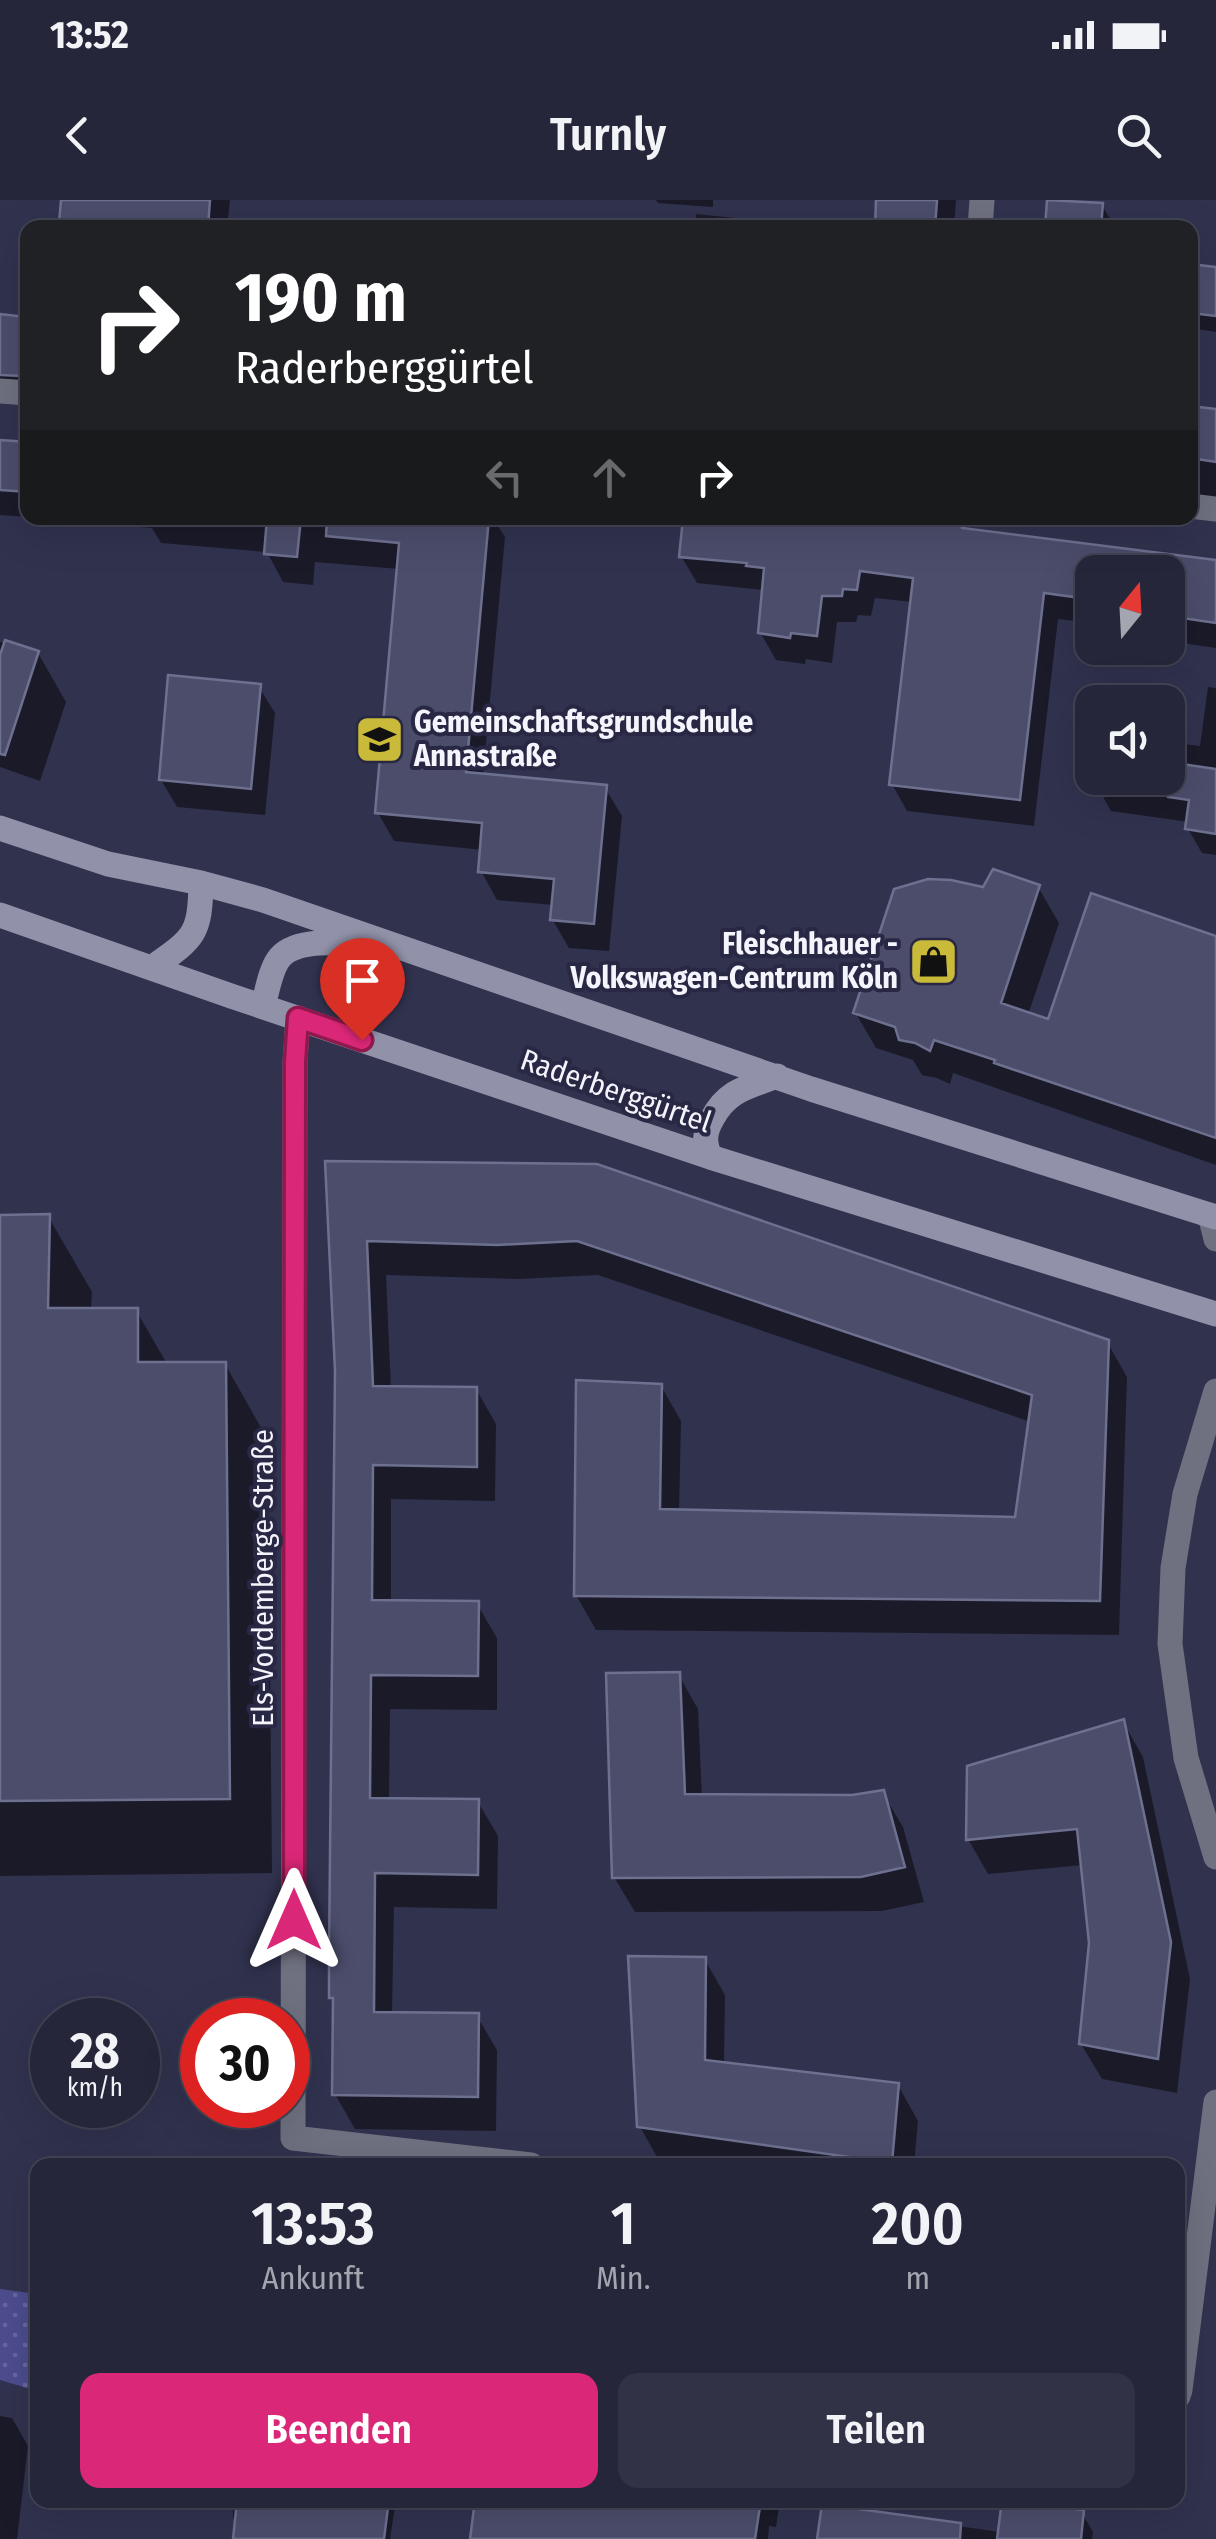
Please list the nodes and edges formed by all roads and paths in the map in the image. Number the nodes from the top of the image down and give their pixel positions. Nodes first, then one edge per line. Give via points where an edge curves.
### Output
1 (0, 828) edge
2 (201, 882) junction
3 (0, 915) edge
4 (390, 944) junction
5 (153, 967) junction
6 (263, 1006) junction
7 (298, 1018) junction
8 (777, 1076) junction
9 (710, 1157) junction
10 (1214, 1224) edge
11 (1216, 1314) edge
12 (1216, 1390) edge
13 (1216, 1856) edge
14 (1216, 2102) edge
15 (470, 2158) edge
16 (1188, 2242) edge
17 (1185, 2298) edge

1 - 2 main road via 108,864
2 - 4 main road
2 - 5 main road via 200,913 189,942
3 - 5 main road, Raderberggürtel
4 - 6 main road via 289,948 276,961
4 - 8 main road
5 - 6 main road, Raderberggürtel
6 - 7 main road, Raderberggürtel
7 - 9 main road, Raderberggürtel
7 - 15 street, Els-Vordemberge-Straße via 294,2138
8 - 9 main road via 721,1102 704,1142
8 - 10 main road
9 - 11 main road, Raderberggürtel
12 - 13 street via 1185,1494 1170,1644 1186,1758
14 - 16 street
16 - 17 street

